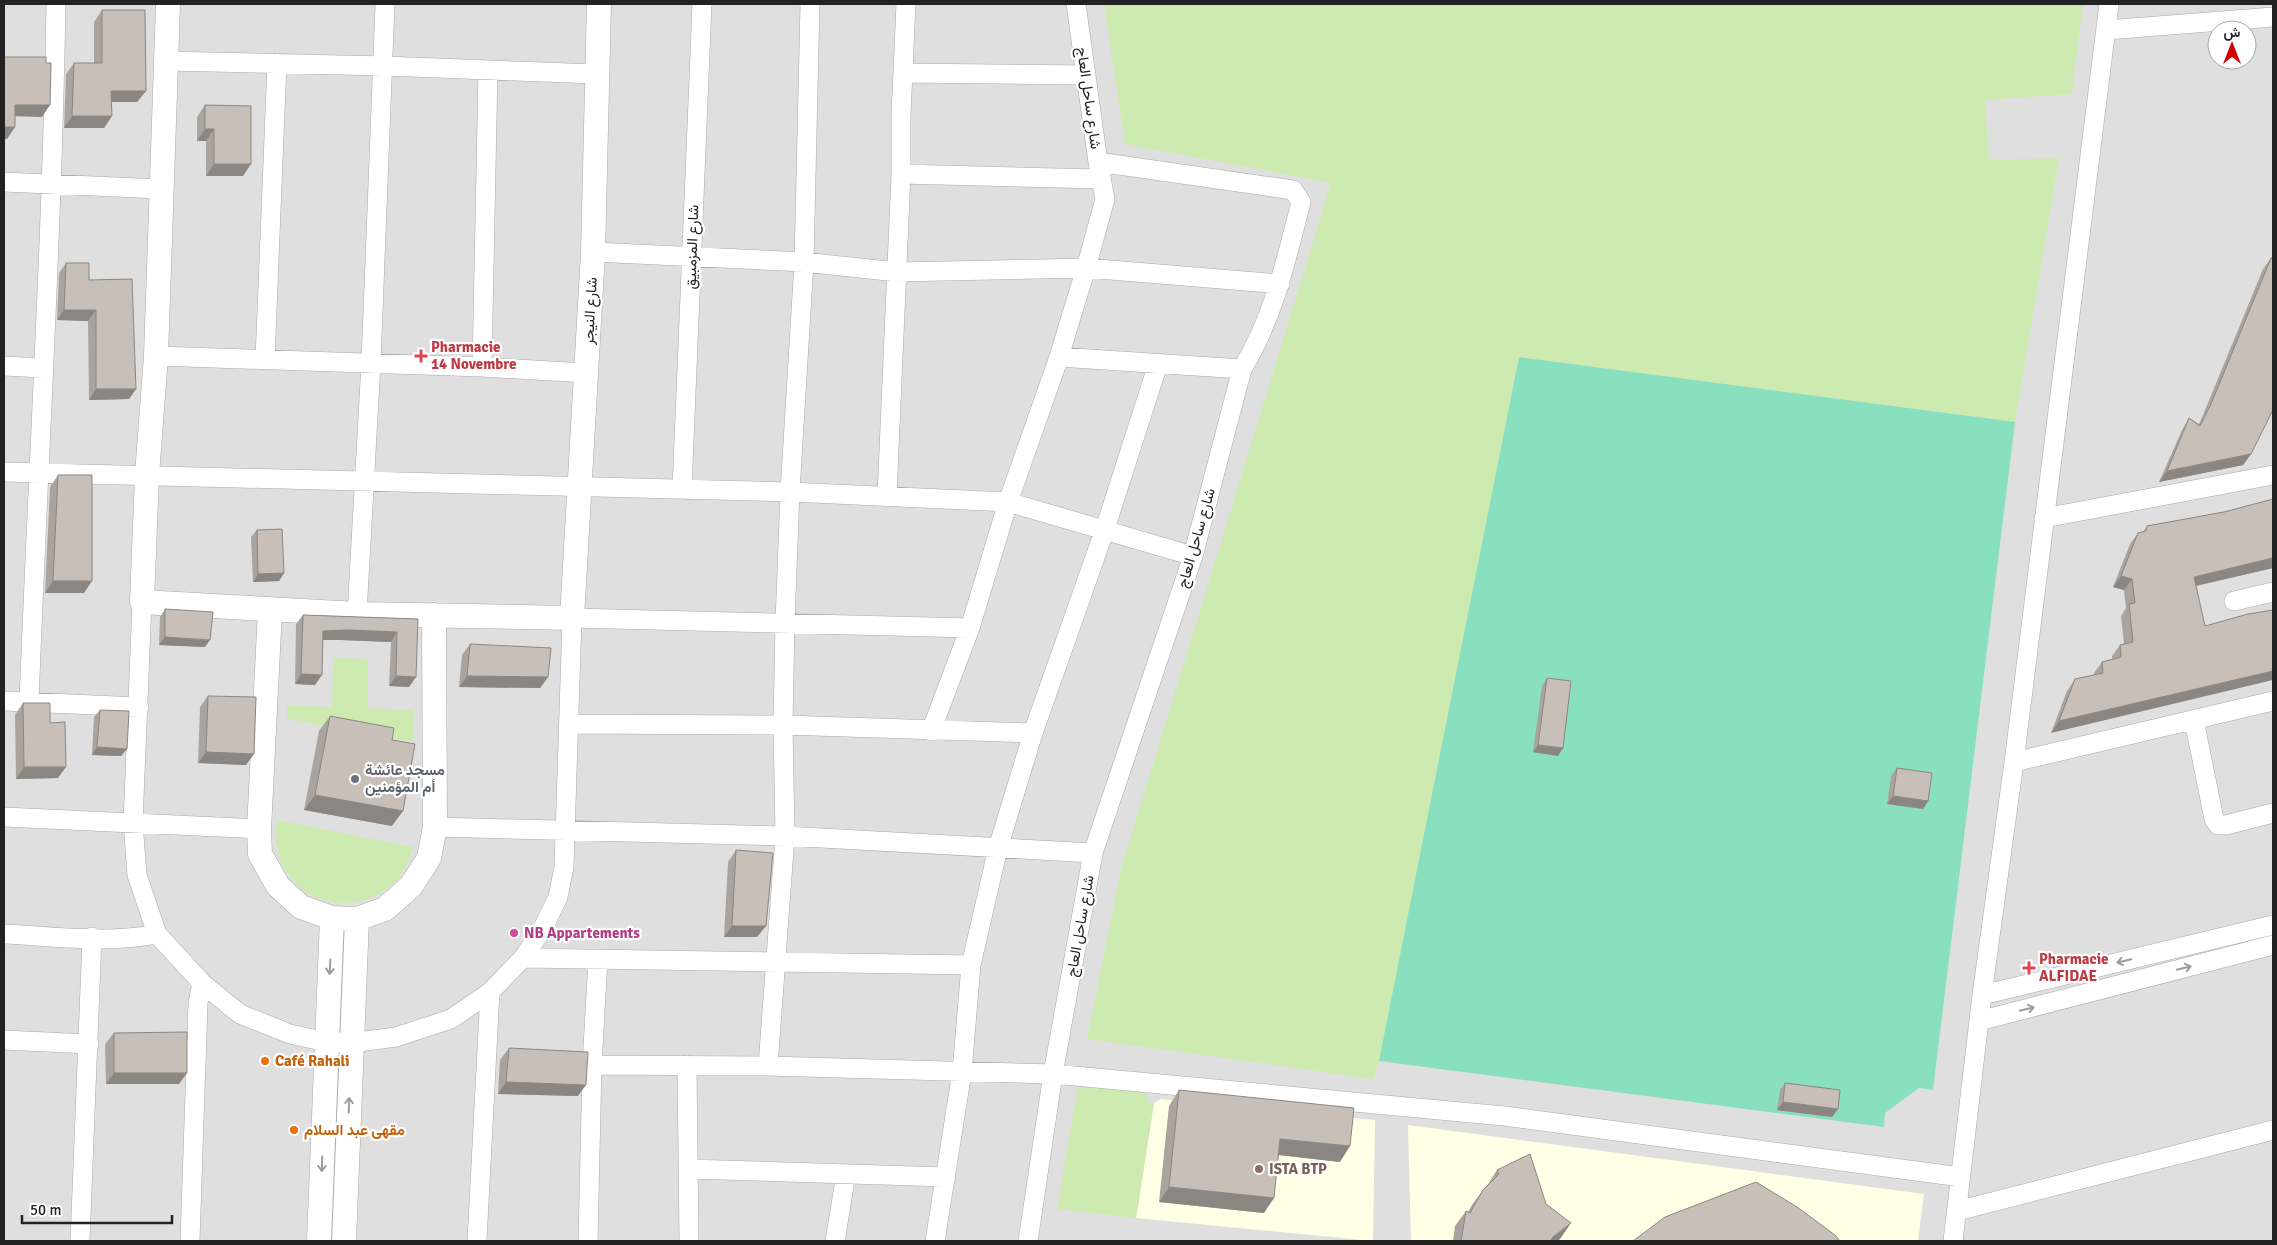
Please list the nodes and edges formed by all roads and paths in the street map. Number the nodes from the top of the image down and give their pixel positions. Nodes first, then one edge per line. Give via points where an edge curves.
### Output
1 (56, 4) edge
2 (168, 4) edge
3 (385, 4) edge
4 (599, 4) edge
5 (702, 4) edge
6 (810, 4) edge
7 (906, 4) edge
8 (1076, 4) edge
9 (2109, 4) edge
10 (2273, 17) edge
11 (2106, 30) junction
12 (165, 61) junction
13 (277, 63) junction
14 (384, 66) junction
15 (488, 70) junction
16 (903, 73) junction
17 (596, 74) junction
18 (1086, 75) junction
19 (1099, 171) junction
20 (901, 174) junction
21 (4, 182) edge
22 (53, 184) junction
23 (161, 190) junction
24 (592, 252) junction
25 (692, 256) junction
26 (804, 262) junction
27 (1086, 268) junction
28 (897, 272) junction
29 (1280, 284) junction
30 (156, 356) junction
31 (1058, 357) junction
32 (266, 360) junction
33 (370, 362) junction
34 (1158, 364) junction
35 (4, 366) edge
36 (482, 367) junction
37 (43, 368) junction
38 (1242, 368) junction
39 (586, 373) junction
40 (4, 472) edge
41 (38, 473) junction
42 (147, 475) junction
43 (2273, 475) edge
44 (363, 481) junction
45 (578, 486) junction
46 (682, 490) junction
47 (790, 492) junction
48 (887, 496) junction
49 (1008, 502) junction
50 (2044, 518) junction
51 (1105, 529) junction
52 (1192, 556) junction
53 (2273, 592) edge
54 (2234, 601) dead end
55 (142, 602) junction
56 (270, 610) junction
57 (357, 614) junction
58 (434, 615) junction
59 (572, 618) junction
60 (785, 622) junction
61 (970, 628) junction
62 (2273, 700) edge
63 (4, 701) edge
64 (29, 702) junction
65 (138, 707) junction
66 (2194, 720) junction
67 (570, 724) junction
68 (783, 725) junction
69 (931, 731) junction
70 (1033, 733) junction
71 (2014, 762) junction
72 (2273, 813) edge
73 (4, 817) edge
74 (133, 823) junction
75 (435, 827) junction
76 (259, 829) junction
77 (566, 830) junction
78 (785, 836) junction
79 (998, 848) junction
80 (1094, 853) junction
81 (332, 918) junction
82 (357, 919) junction
83 (2273, 925) edge
84 (4, 934) edge
85 (157, 934) junction
86 (92, 938) junction
87 (2273, 945) edge
88 (523, 958) junction
89 (598, 959) junction
90 (775, 962) junction
91 (971, 965) junction
92 (202, 983) junction
93 (490, 992) junction
94 (1982, 995) junction
95 (1979, 1021) junction
96 (4, 1040) edge
97 (326, 1042) junction
98 (351, 1043) junction
99 (89, 1044) junction
100 (687, 1065) junction
101 (592, 1066) junction
102 (768, 1066) junction
103 (962, 1072) junction
104 (1053, 1074) junction
105 (2273, 1130) edge
106 (688, 1169) junction
107 (846, 1174) junction
108 (946, 1176) junction
109 (1961, 1177) junction
110 (1957, 1211) junction
111 (80, 1241) edge
112 (190, 1241) edge
113 (319, 1241) edge
114 (344, 1241) edge
115 (477, 1241) edge
116 (588, 1241) edge
117 (689, 1241) edge
118 (835, 1241) edge
119 (936, 1241) edge
120 (1028, 1241) edge
121 (1953, 1241) edge

1 - 22 street
2 - 12 street
3 - 14 street
4 - 17 street, شارع النيجر
5 - 25 street, شارع المزمبيق
6 - 26 street
7 - 16 street
8 - 18 street, شارع ساحل العاج
9 - 11 street
10 - 11 street
11 - 50 street
12 - 13 street
12 - 23 street
13 - 14 street
13 - 32 street
14 - 15 street
14 - 33 street
15 - 17 street
15 - 36 street
16 - 18 street
16 - 20 street
17 - 24 street, شارع النيجر
18 - 19 street, شارع ساحل العاج
19 - 20 street
19 - 27 street via 1105,199
19 - 29 street, شارع ساحل العاج via 1293,190 1301,202
20 - 28 street
21 - 22 street
22 - 23 street
22 - 37 street
23 - 30 street
24 - 25 street
24 - 39 street, شارع النيجر
25 - 26 street
25 - 46 street, شارع المزمبيق
26 - 28 street
26 - 47 street
27 - 28 street
27 - 29 street
27 - 31 street
28 - 48 street
29 - 38 street, شارع ساحل العاج via 1258,342
30 - 32 street
30 - 42 street
31 - 34 street
31 - 49 street
32 - 33 street
33 - 36 street
33 - 44 street
34 - 38 street
34 - 51 street
35 - 37 street
36 - 39 street
37 - 41 street
38 - 52 street, شارع ساحل العاج
39 - 45 street, شارع النيجر
40 - 41 street
41 - 42 street
41 - 64 street
42 - 44 street
42 - 55 street
43 - 50 street
44 - 45 street
44 - 57 street
45 - 46 street
45 - 59 street, شارع النيجر
46 - 47 street
47 - 48 street
47 - 60 street
48 - 49 street
49 - 51 street
49 - 61 street
50 - 71 street
51 - 52 street
51 - 70 street
52 - 80 street, شارع ساحل العاج
53 - 54 street
55 - 56 street
55 - 65 street
56 - 57 street
56 - 76 street
57 - 58 street
58 - 59 street
58 - 75 street
59 - 60 street
59 - 67 street
60 - 61 street
60 - 68 street
61 - 69 street
62 - 66 street
63 - 64 street
64 - 65 street
65 - 74 street
66 - 71 street
66 - 72 street via 2214,819 2218,825
67 - 68 street
67 - 77 street
68 - 69 street
68 - 78 street
69 - 70 street
70 - 79 street
71 - 94 street
73 - 74 street
74 - 76 street
74 - 85 street via 137,876
75 - 77 street
75 - 82 street via 429,858 411,886 385,909
76 - 81 street via 260,854 278,886 301,907
77 - 78 street
77 - 88 street via 558,897 542,930
78 - 79 street
78 - 90 street
79 - 80 street
79 - 91 street
80 - 104 street, شارع ساحل العاج
81 - 82 street
81 -> 97 street
82 - 98 street
83 -> 94 street
84 - 86 street
85 - 86 street via 141,938
85 - 92 street
86 - 99 street
95 -> 87 street
88 - 89 street
88 - 93 street
89 - 90 street
89 - 101 street
90 - 91 street
90 - 102 street
91 - 103 street
92 - 97 street via 240,1014 290,1034
92 - 112 street via 198,1003
93 - 98 street via 451,1019 396,1037
93 - 115 street
94 - 95 street
95 - 109 street
96 - 99 street
97 - 98 street
97 -> 113 street
114 -> 98 street
99 - 111 street
100 - 101 street
100 - 102 street
100 - 106 street
101 - 116 street
102 - 103 street
103 - 104 street
103 - 108 street
104 - 109 street via 1504,1116
104 - 120 street, شارع ساحل العاج
105 - 110 street
106 - 107 street
106 - 117 street
107 - 108 street
107 - 118 street
108 - 119 street
109 - 110 street
110 - 121 street

